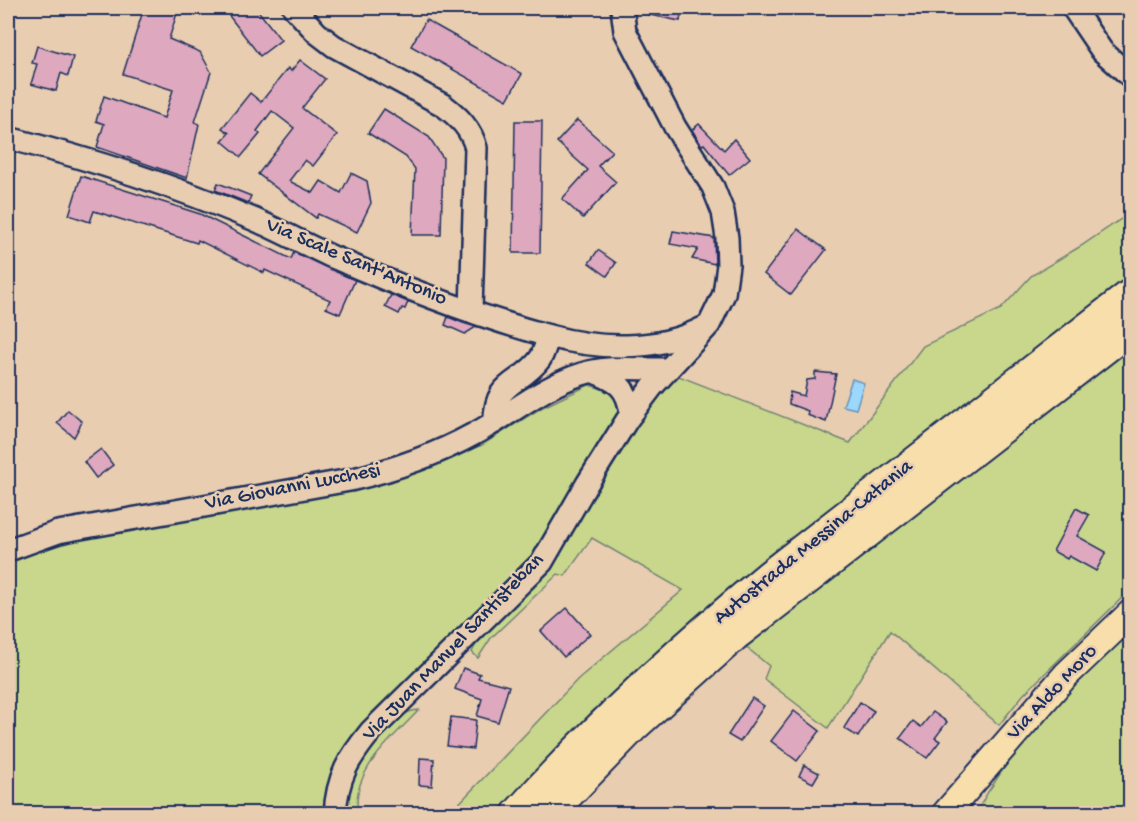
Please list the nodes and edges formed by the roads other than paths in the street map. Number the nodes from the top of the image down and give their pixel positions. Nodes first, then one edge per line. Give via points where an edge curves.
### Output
1 (294, 8) edge
2 (622, 8) edge
3 (1073, 8) edge
4 (1131, 76) edge
5 (8, 138) edge
6 (1131, 295) edge
7 (471, 310) junction
8 (1131, 329) edge
9 (549, 336) junction
10 (686, 341) junction
11 (668, 369) junction
12 (593, 372) junction
13 (631, 414) junction
14 (495, 422) junction
15 (8, 550) edge
16 (1131, 614) edge
17 (1003, 747) junction
18 (335, 813) edge
19 (517, 813) edge
20 (549, 813) edge
21 (945, 813) edge
22 (969, 813) edge

1 - 7 street via 334,45 443,105 473,137 476,148
2 - 10 street, Via Scale Sant'Antonio via 625,31 675,127 713,187 723,212 728,265 724,294 709,325
3 - 4 street via 1102,51
5 - 7 street, Via Scale Sant'Antonio via 79,156 193,196 337,259
6 - 19 highway, Autostrada Messina-Catania via 718,618 618,709
7 - 9 street, Via Scale Sant'Antonio
8 - 20 highway, Autostrada Messina-Catania via 734,636 634,726
9 - 10 street, Via Scale Sant'Antonio via 602,346
9 - 14 street via 541,358 500,394 495,404
10 - 11 street, Via Juan Manuel Santisteban
11 - 12 street, Via Giovanni Lucchesi
11 - 13 street, Via Juan Manuel Santisteban
12 - 13 street via 611,378 624,390
12 - 14 street, Via Giovanni Lucchesi via 556,385
13 - 18 street, Via Juan Manuel Santisteban via 542,562 351,755 338,785
14 - 15 street, Via Giovanni Lucchesi via 416,460 378,473 58,532
16 - 17 main road, Via Aldo Moro via 1066,675
17 - 21 main road
17 - 22 main road

